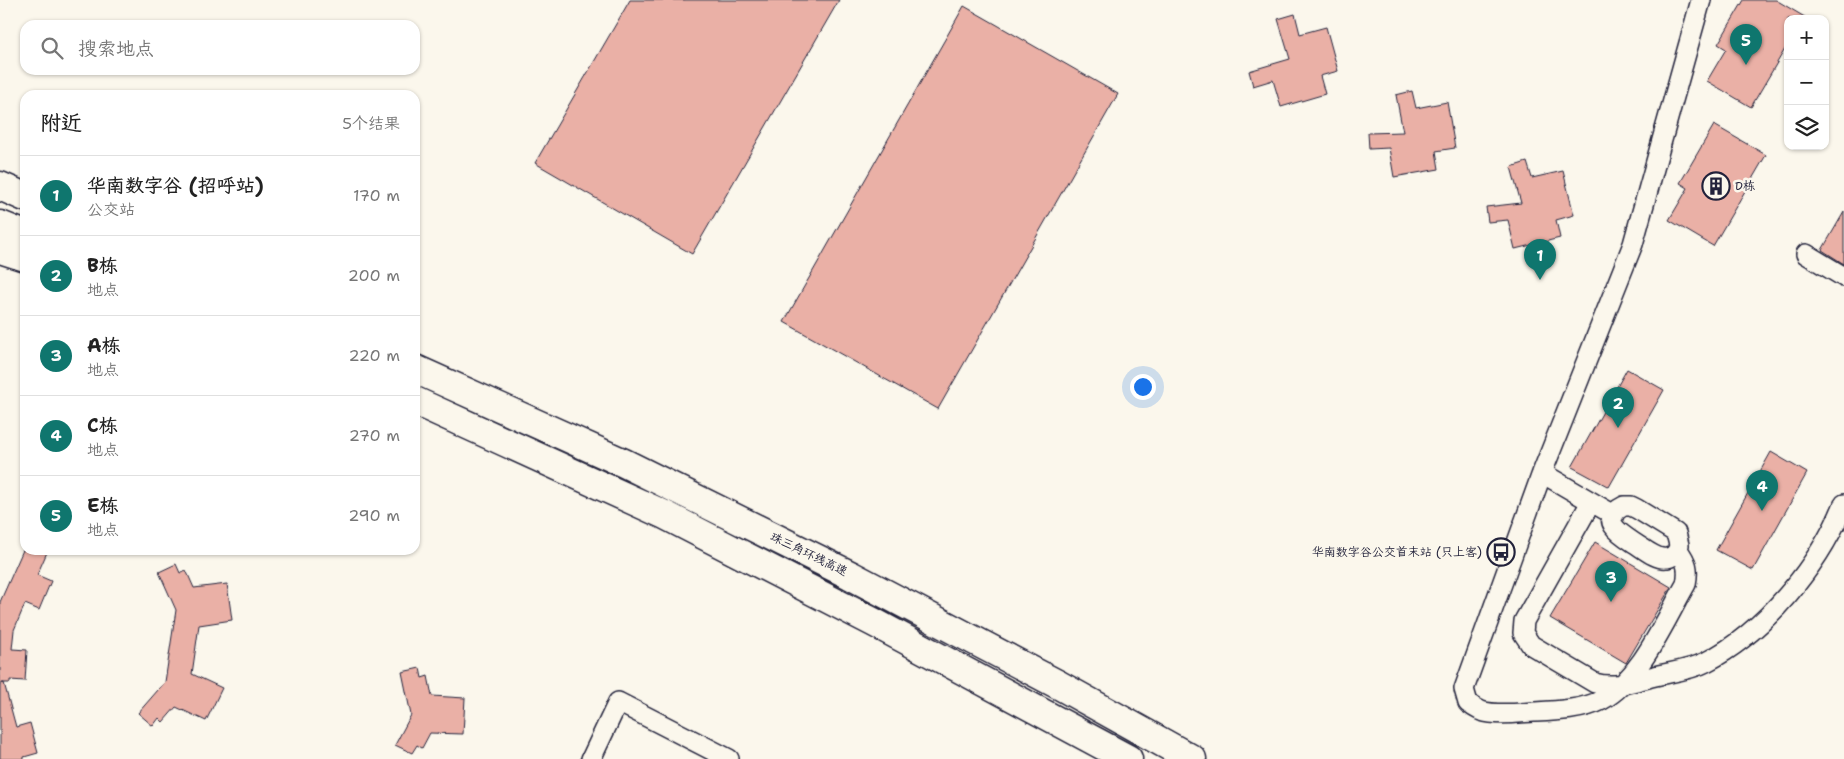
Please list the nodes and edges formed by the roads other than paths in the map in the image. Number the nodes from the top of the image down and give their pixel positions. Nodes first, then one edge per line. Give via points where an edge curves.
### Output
1 (1701, 0) edge
2 (0, 186) edge
3 (0, 194) edge
4 (20, 195) edge
5 (20, 202) edge
6 (0, 224) edge
7 (20, 233) edge
8 (0, 249) edge
9 (1806, 254) dead end
10 (20, 255) edge
11 (1844, 277) edge
12 (420, 372) edge
13 (420, 403) edge
14 (1542, 474) junction
15 (1591, 502) junction
16 (1844, 504) edge
17 (1614, 515) junction
18 (1678, 550) junction
19 (1622, 684) junction
20 (591, 759) edge
21 (729, 759) edge
22 (1128, 759) edge
23 (1192, 759) edge

1 - 14 street via 1633,244
2 - 4 highway
3 - 5 highway
6 - 7 highway
8 - 10 highway
9 - 11 street
12 - 23 highway, 珠三角环线高速 via 624,463 850,574
13 - 22 highway via 665,515
14 - 15 street
14 - 19 street via 1464,689 1468,703 1481,711 1502,714 1550,711 1602,700
15 - 17 street
15 - 19 street via 1524,621 1523,633 1530,645 1595,683 1606,686
16 - 19 street via 1830,534 1804,575 1757,626 1705,663
17 - 18 street via 1612,520 1616,532 1655,556 1668,558
17 - 18 street via 1624,506 1637,509 1676,534
18 - 19 street via 1688,571 1686,584 1643,660
20 - 21 street via 618,702

